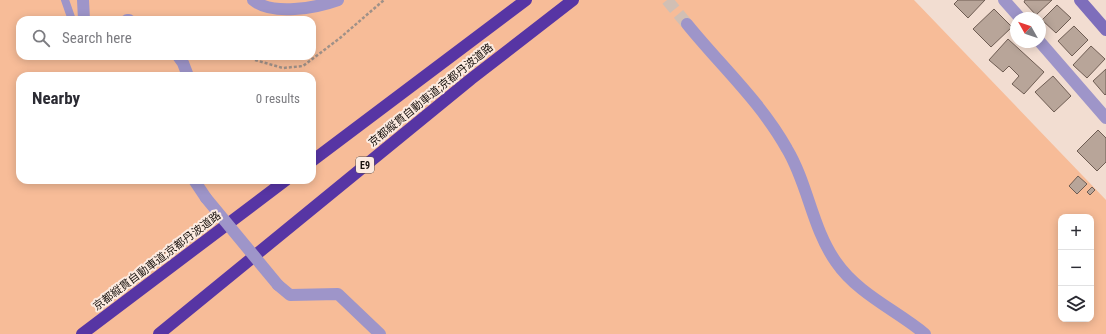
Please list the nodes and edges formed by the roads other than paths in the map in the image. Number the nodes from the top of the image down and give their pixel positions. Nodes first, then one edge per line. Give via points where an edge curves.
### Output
1 (66, 0) edge
2 (83, 0) edge
3 (253, 0) edge
4 (338, 0) edge
5 (526, 0) edge
6 (573, 0) edge
7 (1004, 0) edge
8 (1080, 0) edge
9 (1015, 12) edge
10 (71, 16) edge
11 (84, 16) edge
12 (687, 24) tunnel mouth
13 (1106, 30) edge
14 (1045, 48) edge
15 (181, 60) edge
16 (186, 72) edge
17 (1104, 113) edge
18 (316, 157) edge
19 (197, 184) edge
20 (281, 184) edge
21 (82, 334) edge
22 (159, 334) edge
23 (380, 334) edge
24 (925, 334) edge

1 - 10 lane
2 - 11 street
3 - 4 street via 258,4 279,8 319,7
5 - 18 highway, 京都縦貫自動車道;京都丹波道路
6 - 22 highway, 京都縦貫自動車道;京都丹波道路 / E9 via 465,84
7 - 9 street
8 - 13 street
12 - 24 street via 767,117 788,149 821,236 836,262 856,284
14 - 17 street
15 - 16 street
19 - 23 street, bridge via 278,285 290,295 338,294
20 - 21 highway, 京都縦貫自動車道;京都丹波道路

